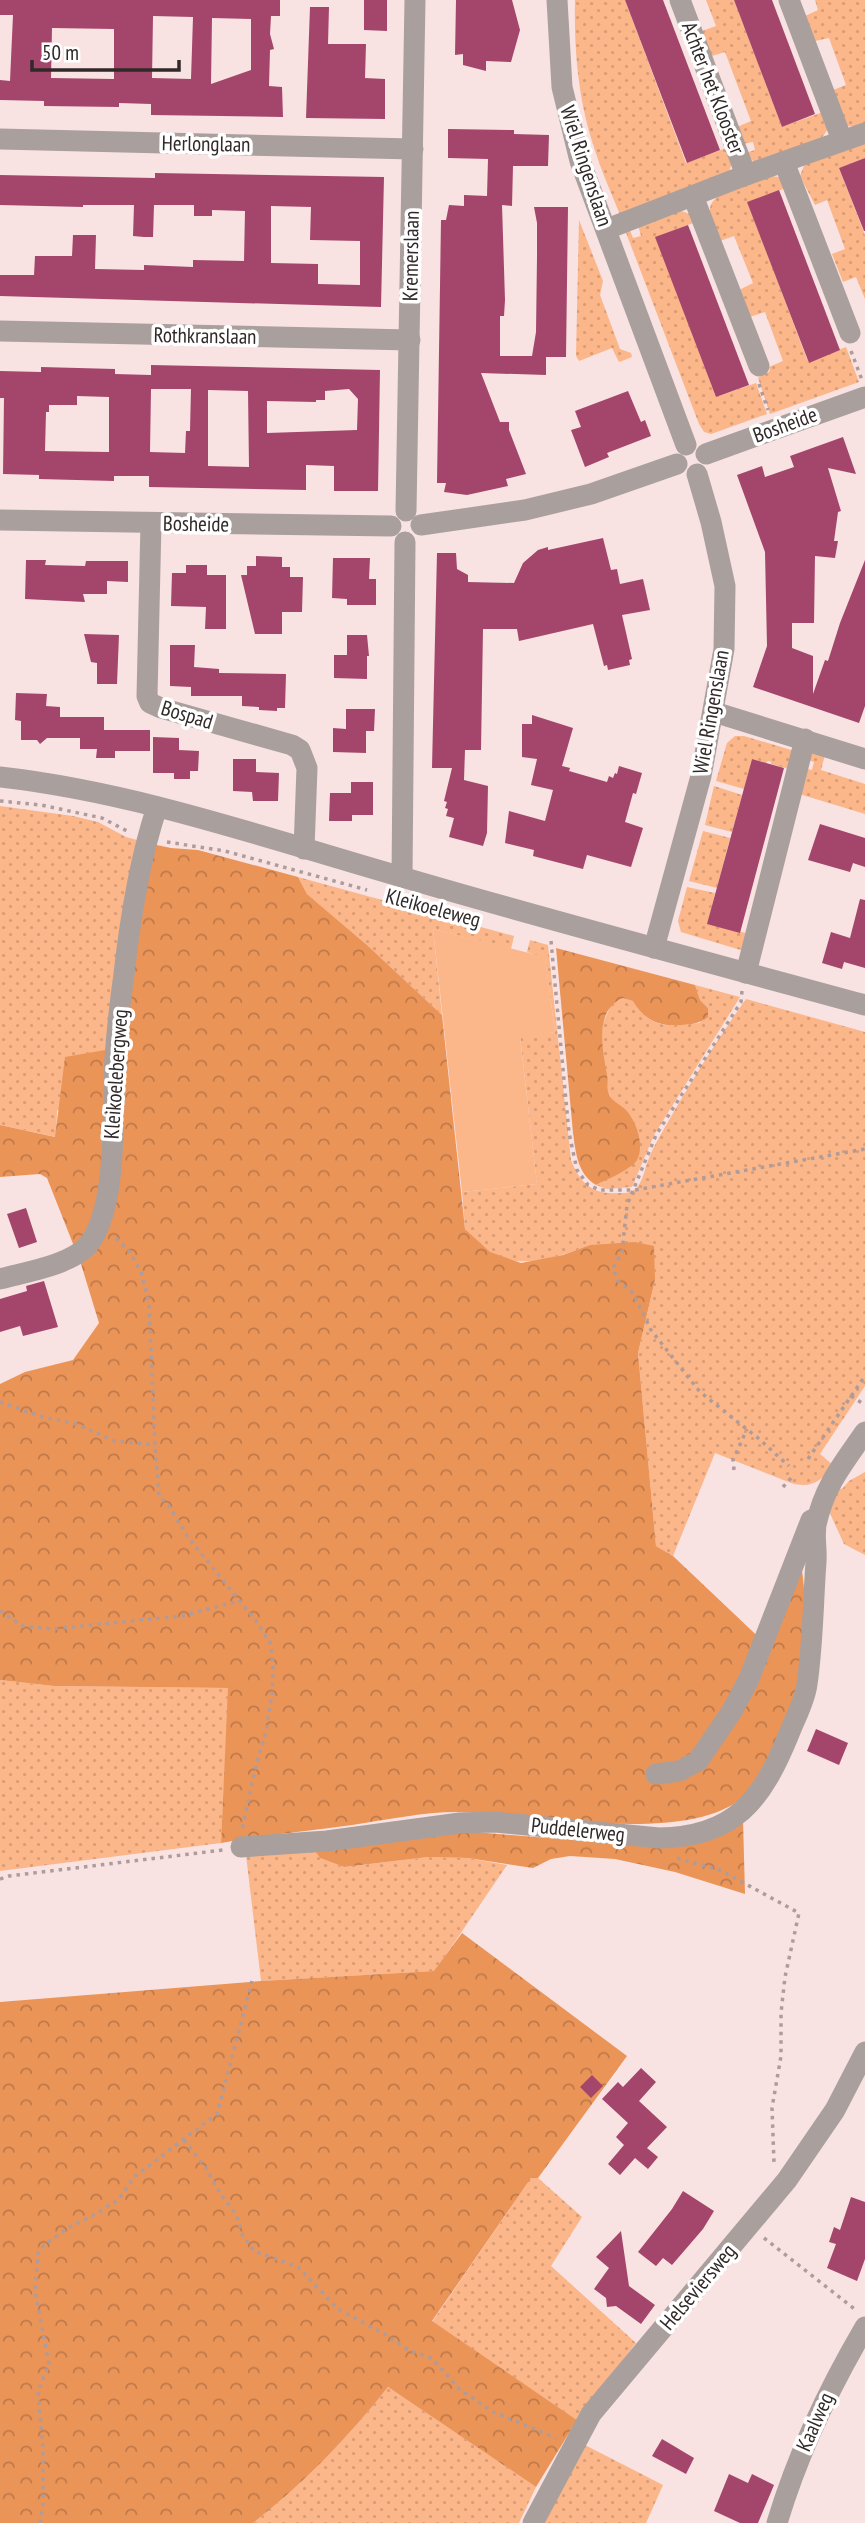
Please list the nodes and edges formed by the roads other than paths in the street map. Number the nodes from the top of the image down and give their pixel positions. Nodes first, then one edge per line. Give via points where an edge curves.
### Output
1 (415, 0) edge
2 (557, 0) edge
3 (680, 0) edge
4 (789, 0) edge
5 (865, 133) edge
6 (0, 139) edge
7 (842, 140) junction
8 (413, 149) junction
9 (784, 162) junction
10 (746, 175) junction
11 (693, 195) junction
12 (607, 229) junction
13 (0, 331) edge
14 (850, 333) road end
15 (410, 340) junction
16 (759, 366) road end
17 (865, 397) edge
18 (686, 444) junction
19 (706, 454) junction
20 (677, 464) junction
21 (696, 474) junction
22 (0, 520) edge
23 (150, 523) junction
24 (406, 526) junction
25 (714, 712) junction
26 (805, 739) junction
27 (865, 759) edge
28 (0, 777) edge
29 (157, 807) junction
30 (304, 849) junction
31 (402, 877) junction
32 (654, 948) junction
33 (744, 982) junction
34 (865, 1004) edge
35 (0, 1279) edge
36 (865, 1432) edge
37 (825, 1490) junction
38 (656, 1774) dead end
39 (241, 1847) road end
40 (865, 2052) edge
41 (865, 2327) edge
42 (533, 2523) edge
43 (777, 2523) edge

1 - 8 street, Kremerslaan
2 - 12 street, Wiel Ringenslaan via 567,115
3 - 10 street, Achter het Klooster
4 - 7 street
5 - 7 street, Achter het Klooster
6 - 8 street, Herlonglaan
7 - 9 street, Achter het Klooster
8 - 15 street, Kremerslaan
9 - 10 street, Achter het Klooster
9 - 14 street
10 - 11 street, Achter het Klooster
11 - 12 street, Achter het Klooster
11 - 16 street
12 - 18 street, Wiel Ringenslaan
13 - 15 street, Rothkranslaan
15 - 24 street, Kremerslaan
17 - 19 street, Bosheide
18 - 19 street via 698,445
18 - 20 street via 678,453
19 - 21 street via 706,466
20 - 21 street via 685,473
20 - 24 street, Bosheide via 526,510
21 - 25 street, Wiel Ringenslaan via 725,586 724,649
22 - 23 street, Bosheide
23 - 24 street, Bosheide
23 - 30 street, Bospad via 150,703 300,750 307,768
24 - 31 street, Kremerslaan
25 - 26 street
25 - 32 street, Wiel Ringenslaan
26 - 27 street
26 - 33 street
28 - 29 street, Kleikoeleweg
29 - 30 street, Kleikoeleweg
29 - 35 street, Kleikoelebergweg via 147,837 124,972 109,1187 101,1224 87,1246 72,1258
30 - 31 street, Kleikoeleweg
31 - 32 street, Kleikoeleweg
32 - 33 street, Kleikoeleweg
33 - 34 street, Kleikoeleweg
36 - 37 street, Puddelerweg
37 - 38 street via 732,1711 698,1761 679,1771
37 - 39 street, Puddelerweg via 815,1528 807,1687 766,1782 726,1823 686,1838 460,1823 327,1842
40 - 42 street, Helseviersweg via 835,2110 787,2180 591,2414
41 - 43 street, Kaalweg via 810,2428

